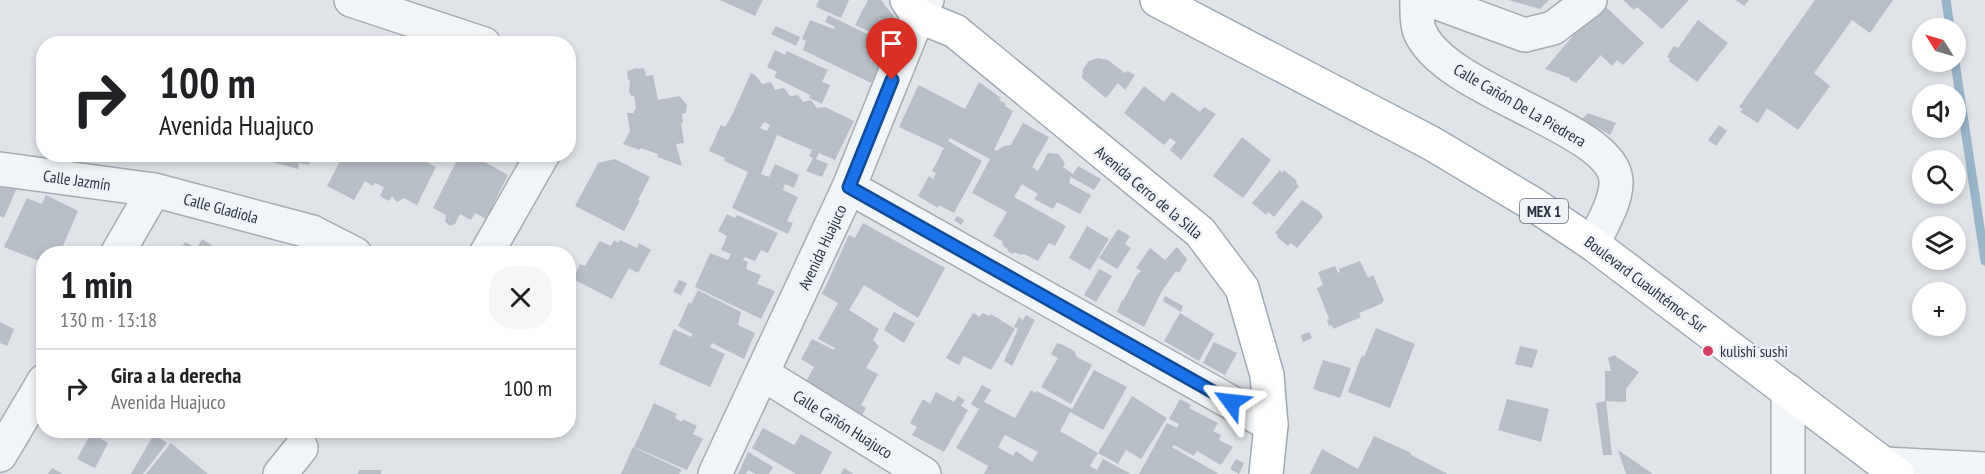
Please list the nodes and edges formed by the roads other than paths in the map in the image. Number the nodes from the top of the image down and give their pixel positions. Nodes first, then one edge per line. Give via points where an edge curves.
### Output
1 (351, 0) edge
2 (1157, 0) edge
3 (1417, 0) edge
4 (1431, 0) edge
5 (1590, 0) edge
6 (922, 4) edge
7 (460, 36) edge
8 (538, 162) edge
9 (0, 169) edge
10 (849, 187) junction
11 (154, 190) junction
12 (1593, 244) junction
13 (122, 246) edge
14 (339, 246) edge
15 (491, 246) edge
16 (763, 374) junction
17 (36, 390) edge
18 (1788, 391) junction
19 (9, 422) edge
20 (1271, 425) junction
21 (301, 448) dead end
22 (0, 455) edge
23 (1890, 469) edge
24 (1985, 469) edge
25 (280, 474) edge
26 (715, 474) edge
27 (924, 474) edge
28 (1266, 474) edge
29 (1788, 474) edge

1 - 7 street
2 - 12 main road, Boulevard Cuauhtémoc Sur / MEX 1 via 1466,162
3 - 12 street, Calle Cañón De La Piedrera via 1419,31 1431,50 1494,93 1594,147 1608,161 1616,177 1615,193
4 - 5 street via 1525,35 1553,28
6 - 10 street, Avenida Huajuco
6 - 20 main road, Avenida Cerro de la Silla via 1200,232 1242,288 1267,375
8 - 15 street
9 - 11 street, Calle Jazmín
10 - 16 street, Avenida Huajuco
10 - 20 street
11 - 13 street
11 - 14 street, Calle Gladiola via 312,232
12 - 18 main road, Boulevard Cuauhtémoc Sur / MEX 1
16 - 26 street, Avenida Huajuco
16 - 27 street, Calle Cañón Huajuco
17 - 19 street
18 - 23 main road, Boulevard Cuauhtémoc Sur / MEX 1
18 - 29 street
19 - 22 street
20 - 28 main road, Avenida Cerro de la Silla
21 - 25 street
23 - 24 street

